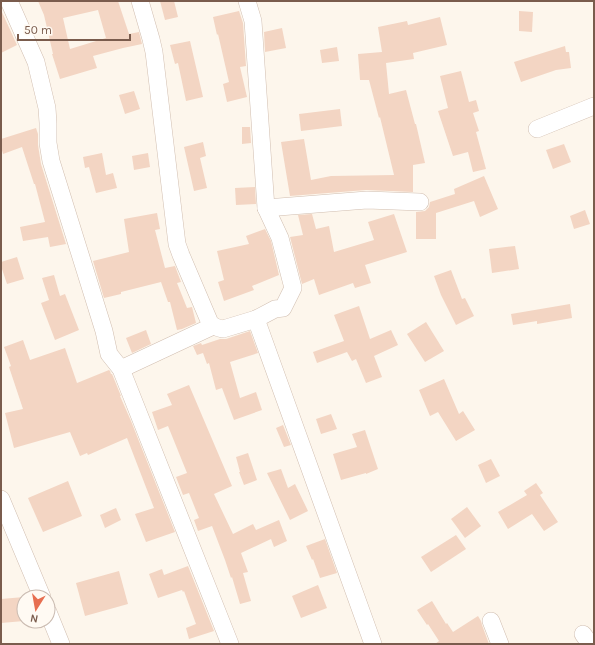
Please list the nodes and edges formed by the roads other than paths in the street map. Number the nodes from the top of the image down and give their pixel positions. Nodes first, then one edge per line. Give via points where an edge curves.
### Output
1 (9, 1) edge
2 (140, 1) edge
3 (247, 1) edge
4 (594, 106) edge
5 (537, 129) dead end
6 (420, 202) dead end
7 (266, 208) junction
8 (256, 319) junction
9 (213, 326) junction
10 (121, 369) junction
11 (1, 499) edge
12 (39, 589) edge
13 (490, 621) dead end
14 (55, 629) edge
15 (61, 644) edge
16 (230, 644) edge
17 (373, 644) edge
18 (500, 644) edge

1 - 10 street via 36,62 47,108 51,161 109,354
2 - 9 street via 154,52 177,244
3 - 7 street via 252,21
4 - 5 street
6 - 7 street via 367,200
7 - 8 street via 280,238 293,288 283,308 275,309
8 - 9 street via 223,329
8 - 17 street
9 - 10 street
10 - 16 street
11 - 12 street
13 - 18 street
14 - 15 street

